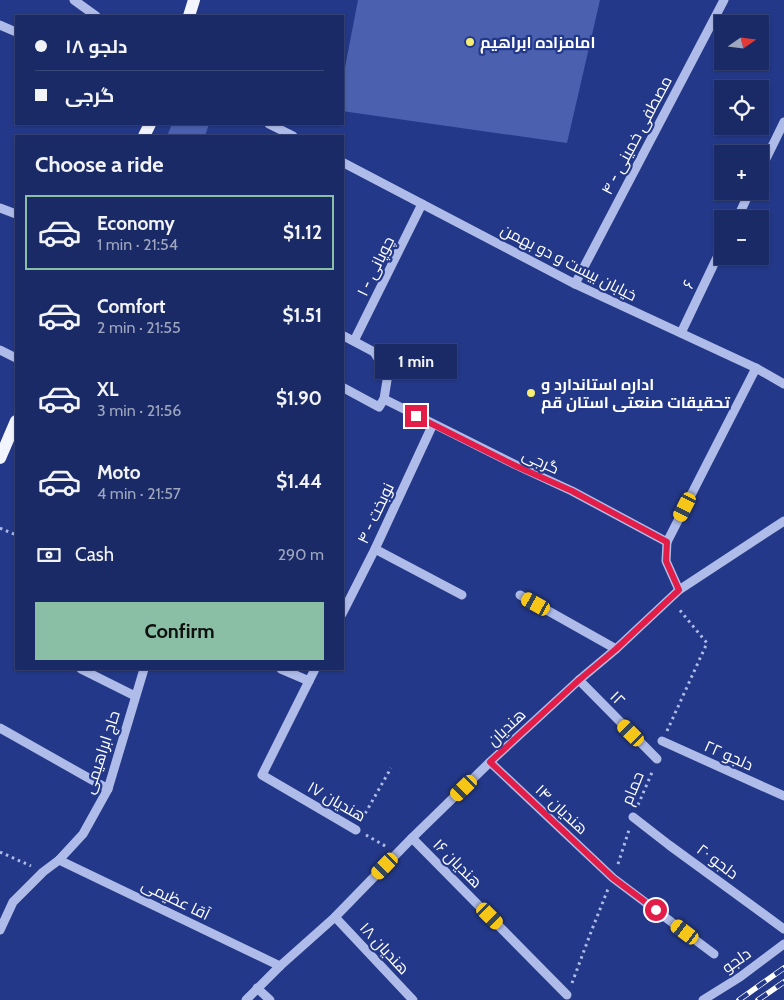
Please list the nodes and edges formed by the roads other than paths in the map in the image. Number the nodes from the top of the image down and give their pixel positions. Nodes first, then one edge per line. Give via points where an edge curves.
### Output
1 (74, 0) edge
2 (194, 0) edge
3 (724, 0) edge
4 (95, 15) edge
5 (189, 15) edge
6 (0, 25) edge
7 (15, 32) edge
8 (784, 122) edge
9 (271, 125) edge
10 (291, 135) edge
11 (769, 153) edge
12 (344, 163) edge
13 (422, 204) junction
14 (0, 208) edge
15 (15, 214) edge
16 (714, 265) edge
17 (575, 284) junction
18 (681, 333) junction
19 (344, 336) edge
20 (354, 341) junction
21 (0, 350) edge
22 (15, 358) edge
23 (756, 368) junction
24 (784, 384) edge
25 (344, 388) edge
26 (384, 399) junction
27 (15, 424) edge
28 (433, 424) junction
29 (0, 458) edge
30 (784, 521) edge
31 (667, 542) junction
32 (375, 549) junction
33 (679, 590) junction
34 (462, 595) dead end
35 (520, 595) dead end
36 (344, 610) edge
37 (616, 649) junction
38 (83, 670) edge
39 (144, 670) edge
40 (283, 670) edge
41 (314, 670) edge
42 (579, 680) junction
43 (309, 681) junction
44 (135, 696) junction
45 (0, 728) edge
46 (662, 741) road end
47 (657, 759) road end
48 (490, 762) junction
49 (108, 788) junction
50 (784, 796) edge
51 (634, 817) road end
52 (356, 830) road end
53 (412, 838) junction
54 (59, 860) junction
55 (335, 917) junction
56 (784, 929) edge
57 (0, 930) edge
58 (784, 944) edge
59 (714, 954) dead end
60 (280, 966) junction
61 (257, 988) junction
62 (567, 995) road end
63 (246, 1000) edge
64 (270, 1000) edge
65 (413, 1000) edge
66 (703, 1000) edge

1 - 4 street
2 - 5 main road
3 - 17 street, ۴ - مصطفی خمینی
6 - 7 street
8 - 11 street
9 - 10 street
12 - 13 street, خیابان بیست و دو بهمن
13 - 17 street, خیابان بیست و دو بهمن
13 - 20 street, ۱ - چوپانی
14 - 15 street
16 - 18 street, ۶
17 - 18 street, خیابان بیست و دو بهمن
18 - 23 street, خیابان بیست و دو بهمن
19 - 20 street
20 - 26 street via 374,352 388,374
21 - 22 street
23 - 24 street, خیابان بیست و دو بهمن
23 - 31 street
25 - 26 street via 379,406
26 - 28 street, گرجی
27 - 29 main road
28 - 31 street, گرجی via 572,491
28 - 32 street, ۴ - نوبخت
30 - 33 street, هندیان
31 - 33 street via 666,561
32 - 34 street
32 - 36 street, ۴ - نوبخت
33 - 37 street, هندیان
35 - 37 street
37 - 42 street, هندیان
38 - 44 street
39 - 44 street, حاج ابراهیمی
40 - 43 street
41 - 43 street
42 - 47 street, ۱۲
42 - 48 street, هندیان
43 - 52 street, هندیان ۱۷ via 262,775
44 - 49 street, حاج ابراهیمی
45 - 49 street
46 - 50 street, دلجو ۲۲
48 - 53 street, هندیان
48 - 59 street, هندیان ۱۴ via 613,878
49 - 54 street, حاج ابراهیمی via 84,834
51 - 56 street, دلجو ۲۰
53 - 55 street, هندیان
53 - 62 street, هندیان ۱۶
54 - 57 street, حاج ابراهیمی via 13,902
54 - 60 street, آقا عظیمی
55 - 60 street, هندیان
55 - 65 street, هندیان ۱۸
58 - 66 street, دلجو
60 - 61 street, هندیان
61 - 63 street, هندیان
61 - 64 street

